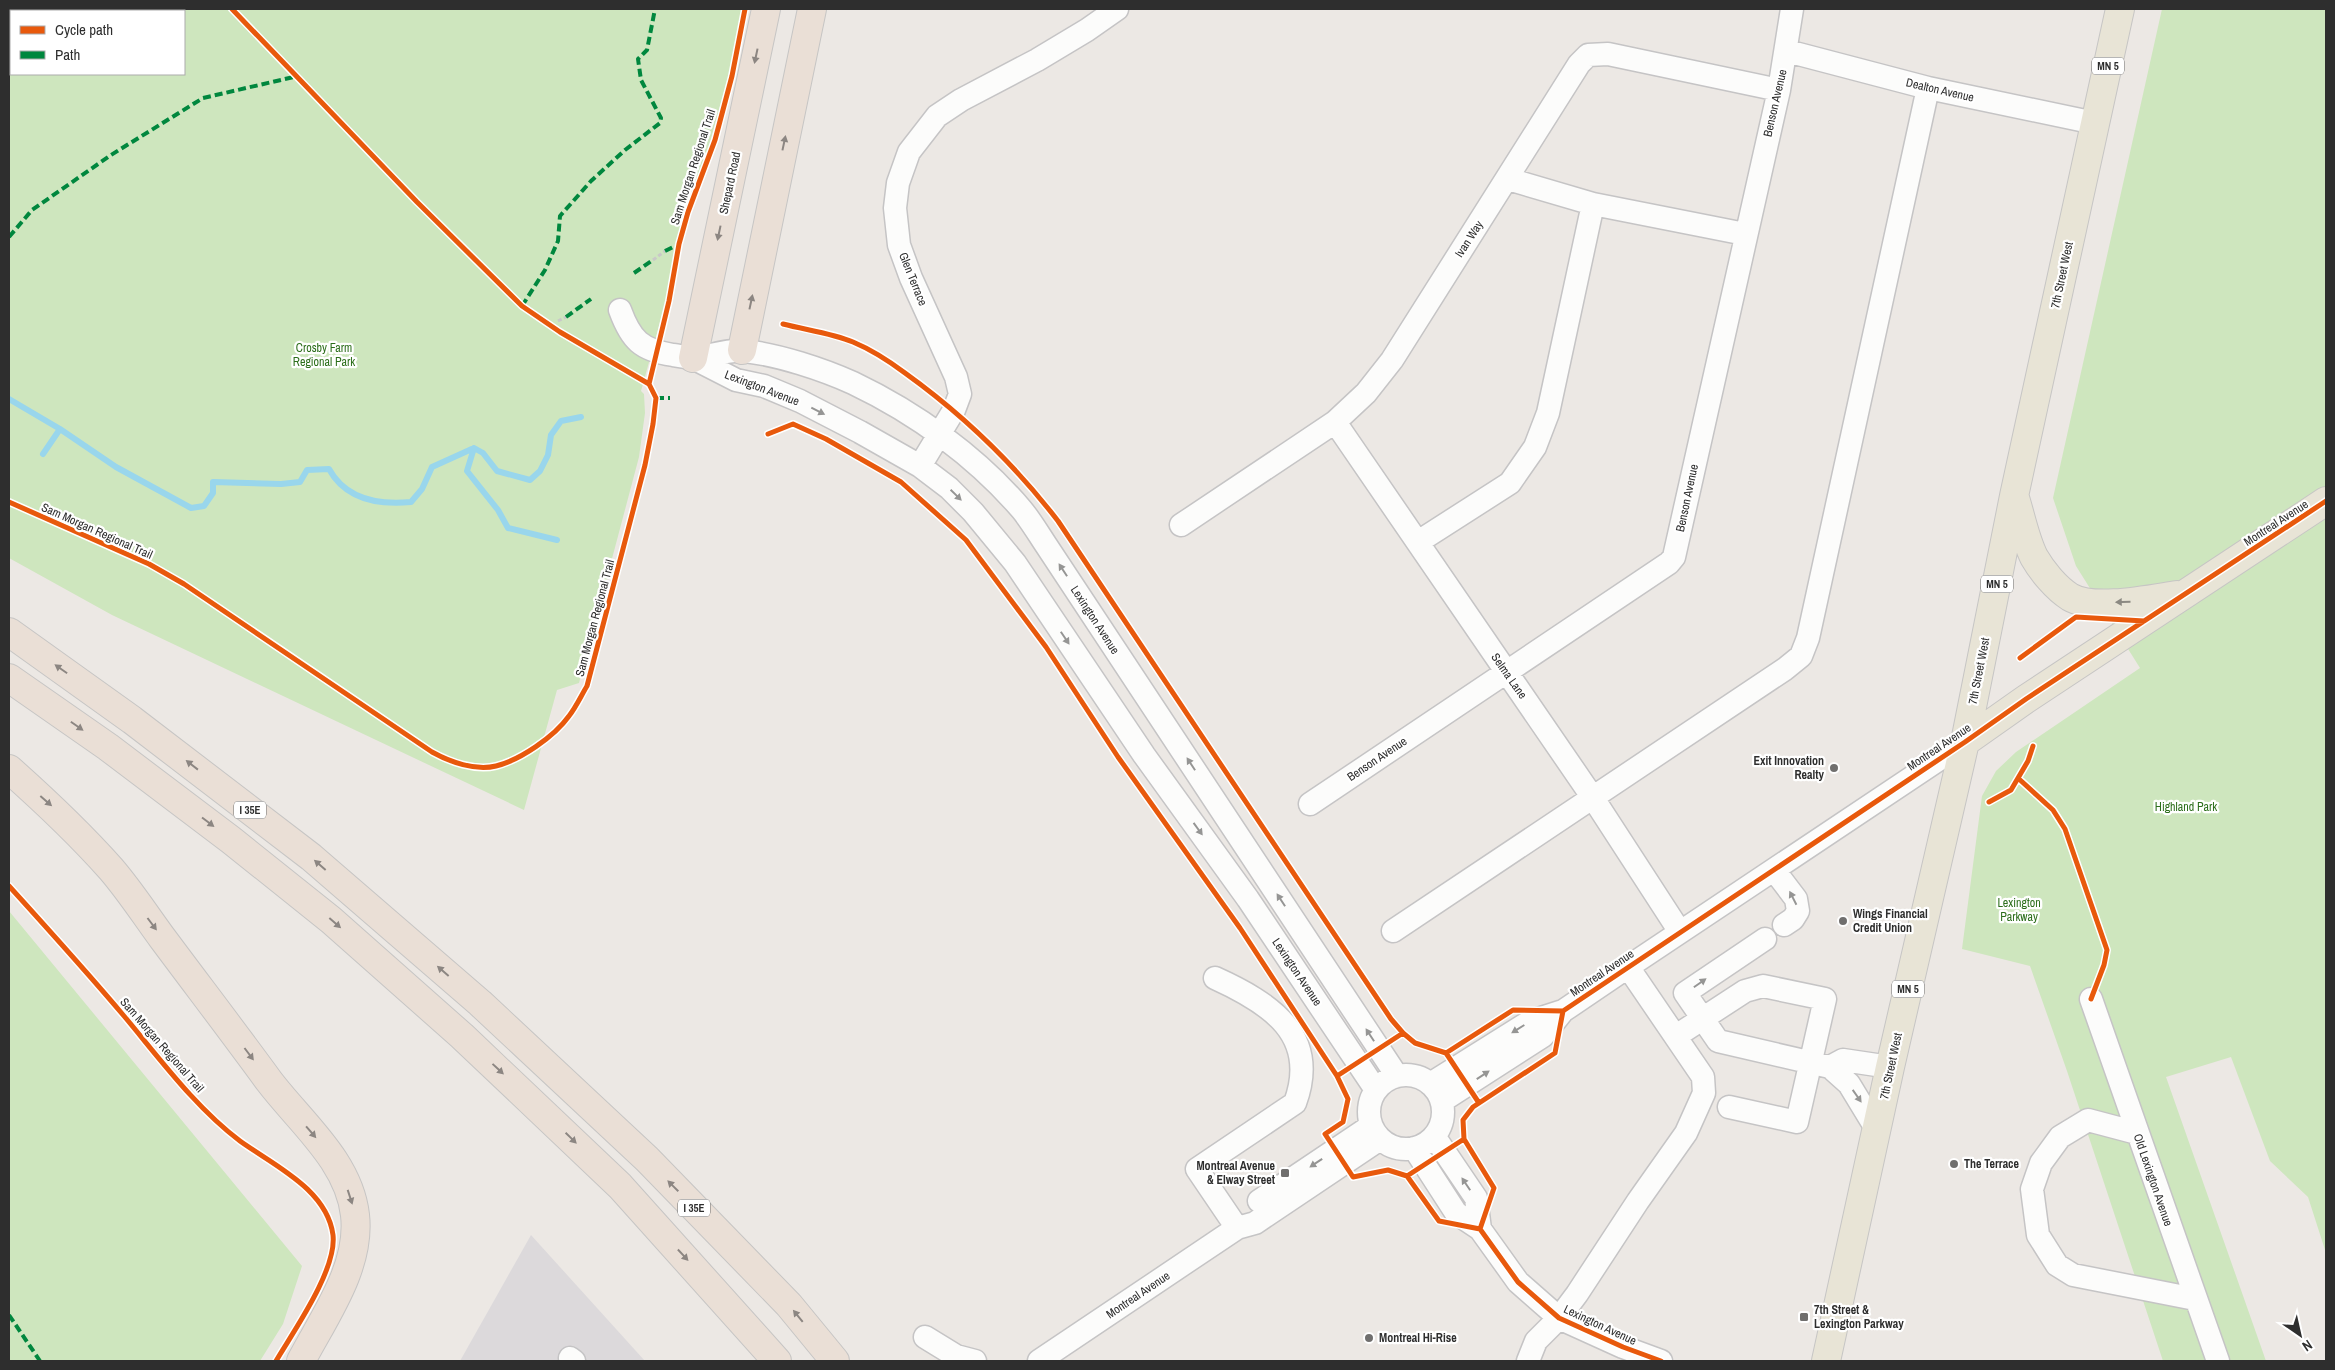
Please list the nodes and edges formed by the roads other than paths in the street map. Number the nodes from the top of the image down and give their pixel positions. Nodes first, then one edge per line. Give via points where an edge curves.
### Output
1 (766, 9) edge
2 (812, 9) edge
3 (1117, 9) edge
4 (1792, 9) edge
5 (2120, 9) edge
6 (1787, 51) junction
7 (1928, 88) junction
8 (1779, 90) junction
9 (2096, 123) junction
10 (1508, 179) junction
11 (1592, 204) junction
12 (1745, 234) junction
13 (620, 310) dead end
14 (742, 350) junction
15 (693, 358) junction
16 (1335, 422) junction
17 (940, 435) junction
18 (920, 466) junction
19 (2014, 496) junction
20 (2326, 501) edge
21 (1181, 525) dead end
22 (1418, 542) junction
23 (2188, 593) junction
24 (9, 632) edge
25 (1507, 672) junction
26 (9, 678) edge
27 (1965, 742) junction
28 (9, 769) edge
29 (1593, 798) junction
30 (1310, 804) dead end
31 (1774, 870) junction
32 (1784, 925) dead end
33 (1392, 931) dead end
34 (1680, 932) junction
35 (1764, 939) dead end
36 (1628, 967) junction
37 (1215, 978) dead end
38 (2090, 999) dead end
39 (1704, 1019) junction
40 (1676, 1036) junction
41 (1820, 1064) junction
42 (1890, 1067) junction
43 (1397, 1076) junction
44 (1376, 1090) junction
45 (1436, 1093) junction
46 (1729, 1107) dead end
47 (1877, 1130) junction
48 (1376, 1133) junction
49 (2137, 1133) junction
50 (1434, 1136) junction
51 (1414, 1148) junction
52 (1237, 1228) junction
53 (1480, 1229) junction
54 (2195, 1299) junction
55 (1559, 1318) junction
56 (925, 1337) dead end
57 (833, 1359) edge
58 (301, 1361) edge
59 (776, 1361) edge
60 (975, 1361) edge
61 (1039, 1361) edge
62 (1528, 1361) edge
63 (1660, 1361) edge
64 (1826, 1361) edge
65 (2218, 1361) edge

1 -> 15 highway, Shepard Road
14 -> 2 highway
3 - 17 street, Glen Terrace via 1037,60 961,100 938,116 909,152 898,183 899,245 956,377 960,394
4 - 6 street, Benson Avenue
5 - 9 main road, 7th Street West / MN 5
6 - 7 street, Dealton Avenue
6 - 8 street, Benson Avenue
7 - 9 street, Dealton Avenue
7 - 29 street via 1808,638 1801,656
8 - 10 street, Ivan Way via 1608,54 1588,55 1579,64
8 - 12 street, Benson Avenue
9 - 19 main road, 7th Street West / MN 5
10 - 11 street
10 - 16 street, Ivan Way via 1392,360 1366,393
11 - 12 street
11 - 22 street via 1548,413 1535,447 1510,483
12 - 25 street, Benson Avenue via 1674,557 1669,564
13 - 15 street via 627,329 639,344 658,352
14 - 15 street, Lexington Avenue
14 - 17 street, Lexington Avenue via 771,355 852,383
15 -> 18 street, Lexington Avenue via 736,380 764,386 800,401
16 - 21 street, Ivan Way
16 - 22 street, Selma Lane
17 - 18 street, Glen Terrace
43 -> 17 street, Lexington Avenue via 1023,512 977,465
18 -> 44 street, Lexington Avenue via 973,512 1014,563 1144,755 1248,899
23 -> 19 main road via 2130,602 2085,602 2070,597 2050,579 2034,556
19 - 27 main road, 7th Street West / MN 5
20 - 23 main road, Montreal Avenue
22 - 25 street, Selma Lane
23 - 27 main road, Montreal Avenue via 2026,698
57 -> 24 highway, I 35E via 789,1305 646,1159 480,1003 311,857 132,720
25 - 29 street, Selma Lane
25 - 30 street, Benson Avenue
26 -> 59 highway, I 35E via 108,747 231,840 331,920 462,1036 620,1186
27 - 31 street, Montreal Avenue
27 - 42 main road, 7th Street West / MN 5
28 -> 58 highway via 54,809 112,870 279,1094 329,1153 342,1175 355,1213 353,1254 348,1271
29 - 33 street
29 - 34 street, Selma Lane
32 -> 31 street via 1798,911 1796,899
31 - 34 street, Montreal Avenue
34 - 36 street, Montreal Avenue
39 -> 35 street via 1685,993
36 - 40 street
36 - 45 street, Montreal Avenue via 1563,1011 1529,1022
37 - 52 street via 1248,992 1277,1014 1296,1041 1303,1066 1295,1103 1197,1169
38 - 49 street, Old Lexington Avenue
39 - 40 street
39 - 41 street via 1718,1040
39 - 41 street via 1745,991 1763,986 1825,999
40 - 55 street via 1703,1076 1704,1092 1686,1133
41 - 42 street via 1843,1060
41 - 46 street via 1797,1122
41 -> 47 street via 1849,1084
42 - 47 main road, 7th Street West / MN 5
43 - 44 street
43 - 45 street via 1416,1076
44 - 48 street via 1368,1107
45 - 50 street via 1443,1114
47 - 64 main road, 7th Street West / MN 5
48 - 51 street via 1390,1146
48 - 52 street, Montreal Avenue via 1255,1223
49 - 54 street, Old Lexington Avenue
49 - 54 street via 2088,1120 2060,1137 2041,1163 2032,1190 2038,1235 2057,1265 2073,1275
50 - 51 street
53 -> 50 street, Lexington Avenue via 1476,1198
51 - 53 street, Lexington Avenue via 1456,1214
52 - 61 street, Montreal Avenue
53 - 55 street, Lexington Avenue via 1518,1282
54 - 65 street, Old Lexington Avenue
55 - 62 street via 1536,1341
55 - 63 street, Lexington Avenue
56 - 60 street via 956,1356

